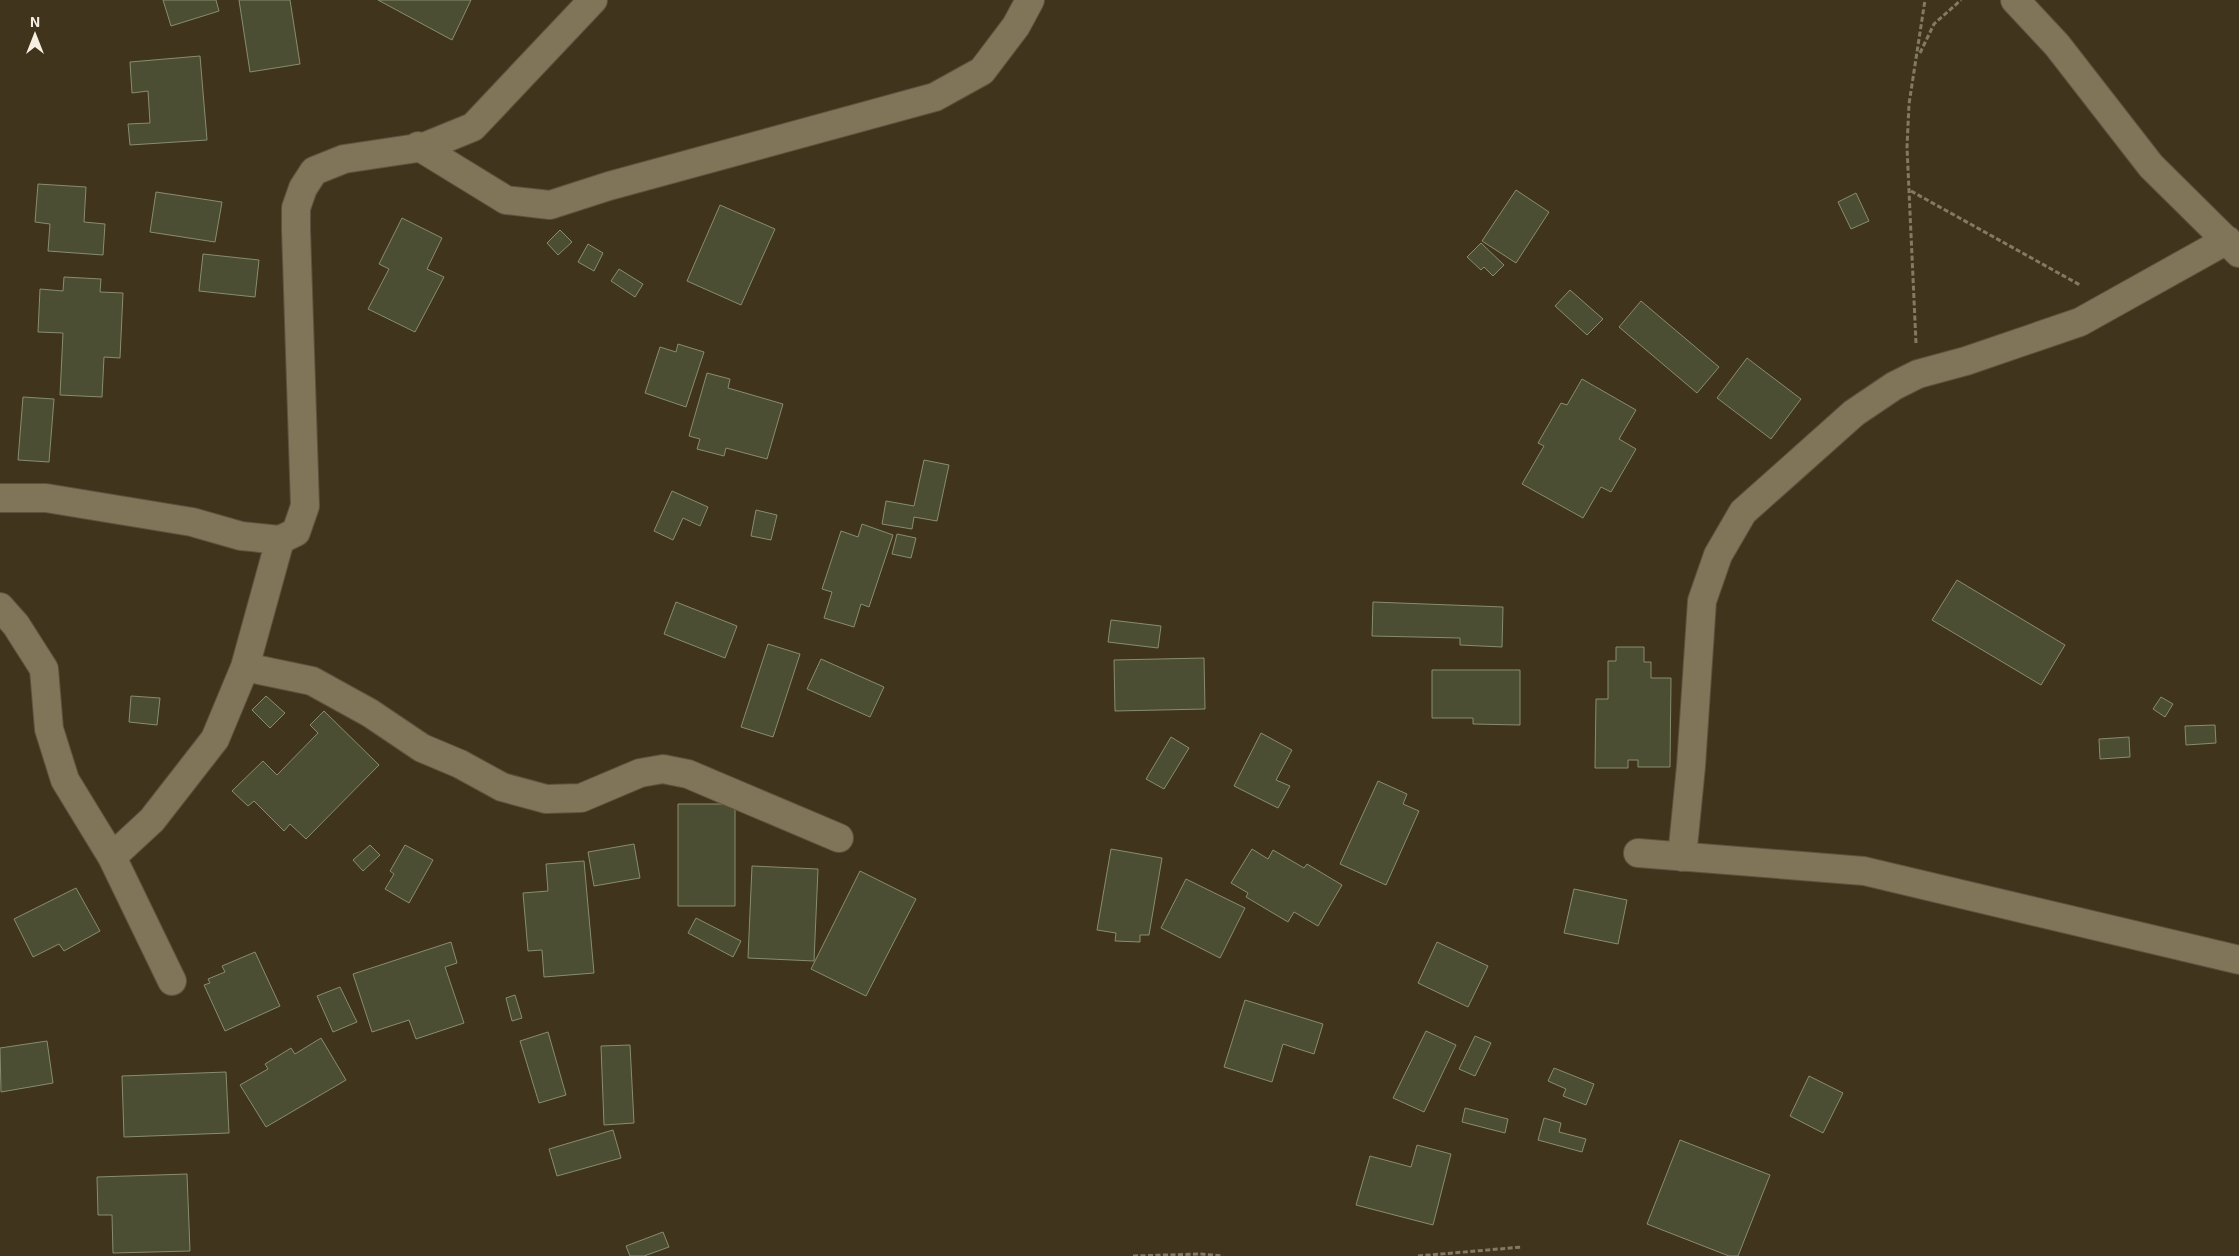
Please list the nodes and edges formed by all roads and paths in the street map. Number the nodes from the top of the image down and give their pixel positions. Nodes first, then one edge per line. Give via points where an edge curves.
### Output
1 (593, 0) edge
2 (1030, 0) edge
3 (1925, 0) edge
4 (1961, 0) edge
5 (2015, 0) edge
6 (1918, 56) junction
7 (418, 146) junction
8 (1911, 191) junction
9 (2233, 247) edge
10 (2113, 304) junction
11 (1918, 374) junction
12 (0, 498) edge
13 (280, 540) junction
14 (0, 608) edge
15 (245, 667) junction
16 (839, 838) dead end
17 (1638, 853) dead end
18 (112, 857) junction
19 (1682, 857) junction
20 (2239, 960) edge
21 (172, 981) dead end
22 (1522, 1247) dead end
23 (1134, 1256) edge
24 (1223, 1256) edge
25 (1418, 1256) edge

1 - 7 street via 472,127 424,147
2 - 7 street via 1016,26 982,71 935,97 550,205 506,200
3 - 6 path
4 - 6 path via 1934,24
5 - 9 street via 2057,44 2151,166
6 - 8 path via 1908,121
7 - 13 street via 344,159 314,171 303,188 296,208 305,506 296,532
8 - 10 path
8 - 11 path
9 - 10 street
10 - 11 street via 2071,325 1966,362
11 - 19 street via 1854,413 1743,512 1718,555 1702,601
12 - 13 street via 46,498 192,522 241,536
13 - 15 street
14 - 18 street via 16,624 44,668 49,729 65,780
15 - 16 street via 312,681 370,713 422,748 502,787 546,799 581,798 640,773 662,769 688,774
15 - 18 street via 215,739 152,820
17 - 19 street
18 - 21 street
19 - 20 street via 1864,871
22 - 25 path
23 - 24 path

